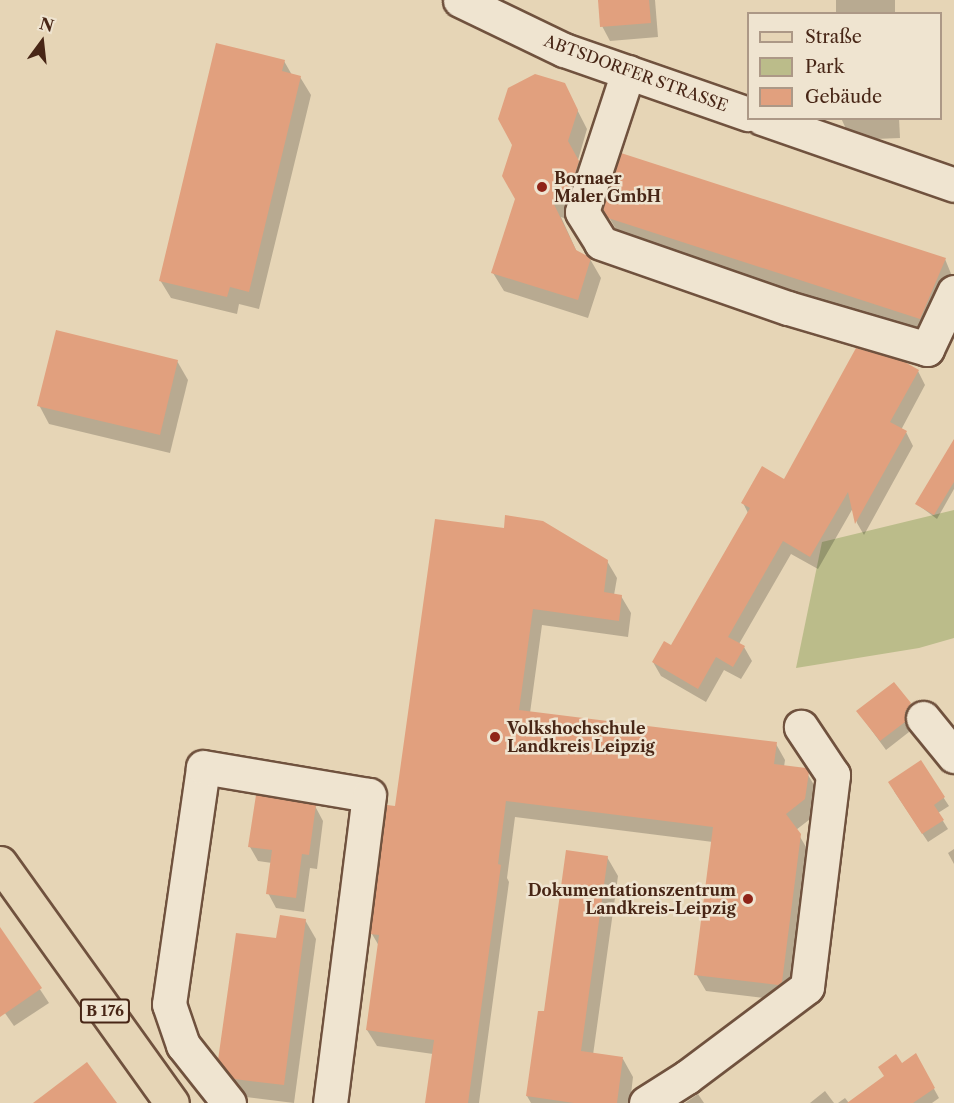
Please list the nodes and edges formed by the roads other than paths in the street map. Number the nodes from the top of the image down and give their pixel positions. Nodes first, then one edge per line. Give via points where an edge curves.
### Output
1 (460, 0) edge
2 (628, 72) junction
3 (747, 114) edge
4 (768, 120) edge
5 (954, 185) edge
6 (954, 292) edge
7 (923, 718) dead end
8 (801, 727) dead end
9 (954, 756) edge
10 (0, 863) edge
11 (172, 1103) edge
12 (229, 1103) edge
13 (330, 1103) edge
14 (646, 1103) edge

1 - 2 street, ABTSDORFER STRASSE via 564,50
2 - 3 street, ABTSDORFER STRASSE
2 - 6 street via 582,212 601,243 788,308 927,349
4 - 5 street
7 - 9 street
8 - 14 street via 833,775 807,987
10 - 11 main road, B 176
12 - 13 street via 183,1045 169,1004 203,767 369,795

